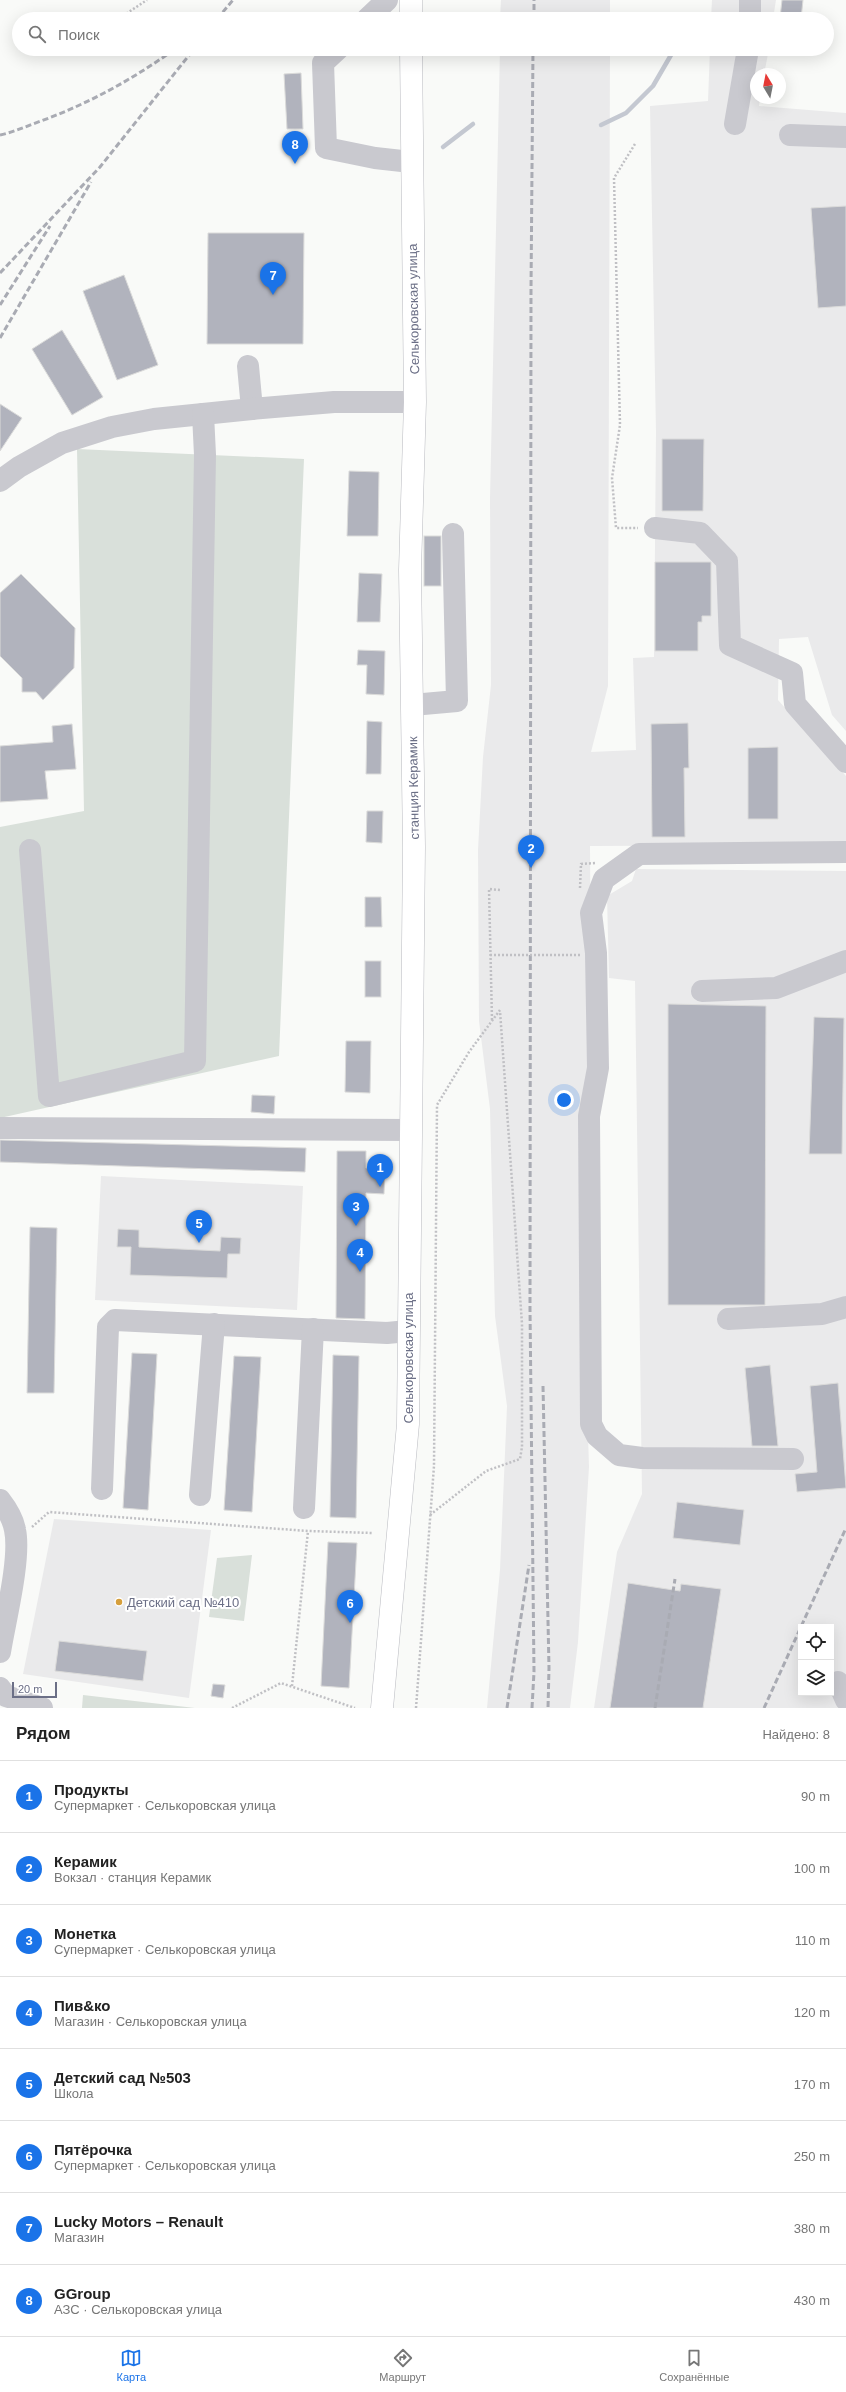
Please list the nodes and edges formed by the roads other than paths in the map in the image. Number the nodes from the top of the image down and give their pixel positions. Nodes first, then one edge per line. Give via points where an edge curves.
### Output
1 (387, 0) edge
2 (411, 0) edge
3 (750, 0) edge
4 (374, 12) edge
5 (411, 12) edge
6 (750, 12) edge
7 (331, 56) edge
8 (411, 56) edge
9 (747, 56) edge
10 (735, 124) dead end
11 (790, 135) dead end
12 (846, 137) edge
13 (411, 162) junction
14 (248, 366) dead end
15 (415, 402) junction
16 (252, 409) junction
17 (203, 414) junction
18 (0, 482) edge
19 (655, 528) road end
20 (453, 534) dead end
21 (410, 570) joint
22 (412, 705) junction
23 (846, 762) edge
24 (30, 850) dead end
25 (846, 852) edge
26 (846, 961) edge
27 (702, 991) dead end
28 (412, 1007) joint
29 (0, 1128) edge
30 (410, 1130) junction
31 (846, 1307) edge
32 (728, 1319) dead end
33 (214, 1324) junction
34 (313, 1329) junction
35 (408, 1331) junction
36 (793, 1459) dead end
37 (102, 1489) dead end
38 (200, 1495) dead end
39 (0, 1500) edge
40 (304, 1508) dead end
41 (0, 1652) edge
42 (0, 1688) edge
43 (42, 1708) edge
44 (382, 1708) edge

1 - 4 street
2 - 5 main road
3 - 6 street
7 - 13 street via 324,63 326,148
8 - 13 main road, Селькоровская улица
9 - 10 street
11 - 12 street
13 - 15 main road, Селькоровская улица
14 - 16 street
15 - 16 street via 334,402
15 - 21 main road, Селькоровская улица
16 - 17 street
17 - 18 street via 112,427 69,441 19,467
17 - 24 street via 205,454 195,1061 49,1096
19 - 23 street via 700,533 727,561 730,645 792,673 796,704
20 - 22 street via 457,701
21 - 22 main road, станция Керамик
22 - 28 main road, станция Керамик
25 - 36 street via 639,854 604,879 591,913 596,953 598,1068 589,1116 591,1424 597,1436 619,1455 642,1458
26 - 27 street via 776,988
28 - 30 main road, Селькоровская улица
29 - 30 street
30 - 35 main road, Селькоровская улица
31 - 32 street via 822,1314
33 - 34 street
33 - 37 street via 115,1320 108,1326
33 - 38 street
34 - 35 street via 387,1333
34 - 40 street
35 - 44 main road, Селькоровская улица via 408,1424
39 - 41 street via 8,1510 16,1542
42 - 43 street via 6,1696

